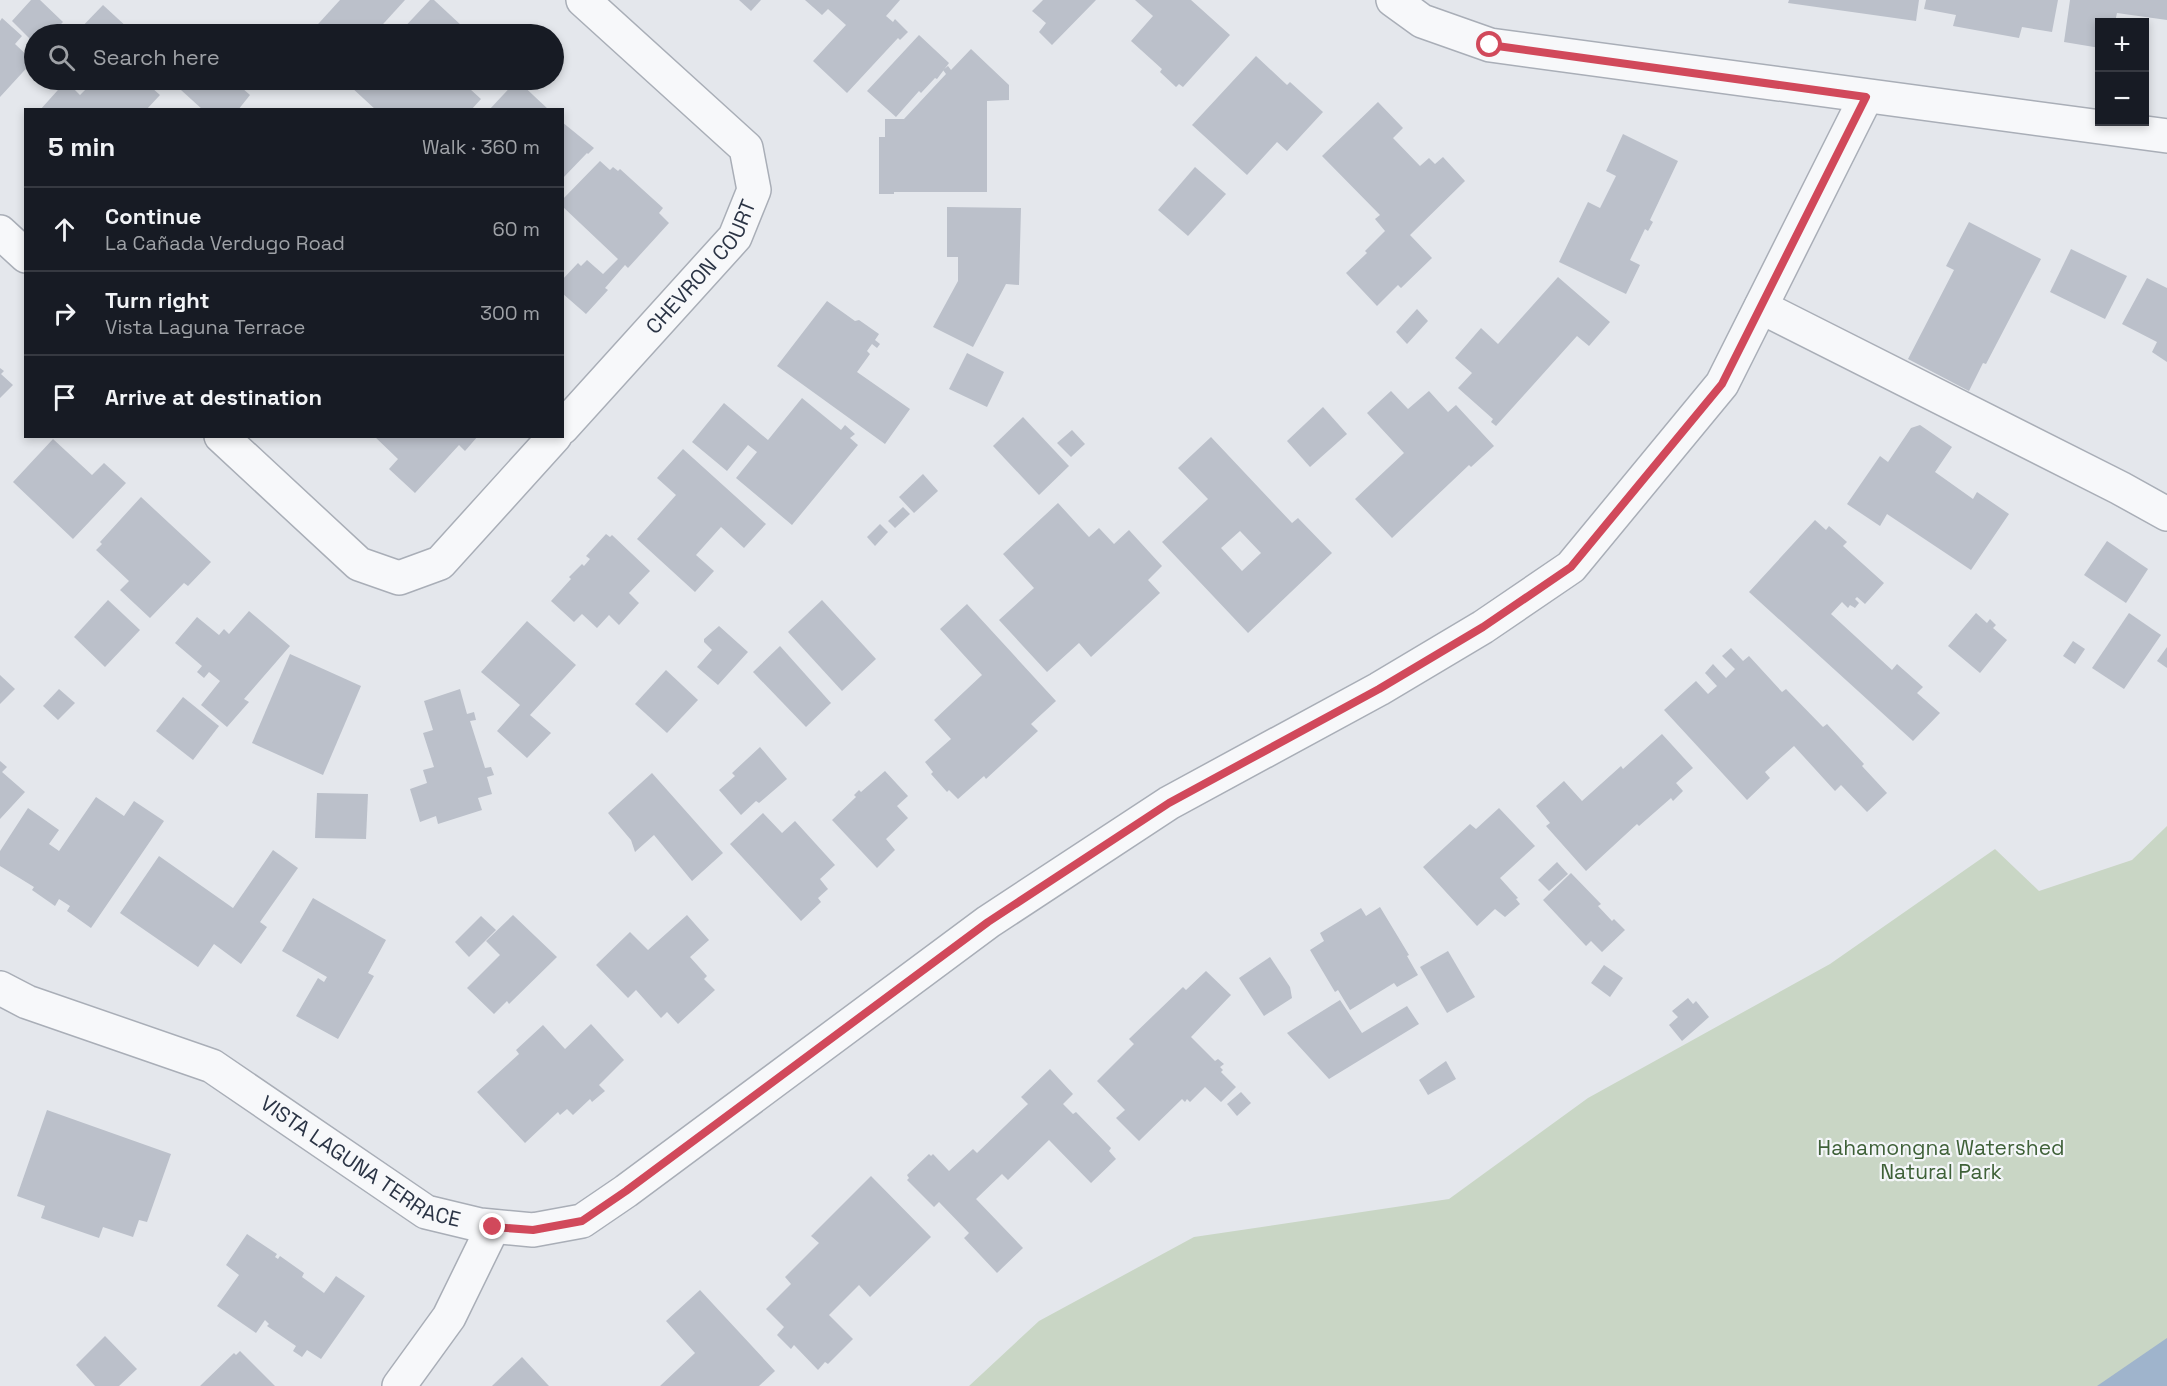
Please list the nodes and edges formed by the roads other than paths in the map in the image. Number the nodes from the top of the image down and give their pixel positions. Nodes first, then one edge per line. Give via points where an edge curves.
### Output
1 (583, 0) edge
2 (1393, 0) edge
3 (1866, 97) junction
4 (2167, 136) edge
5 (0, 232) edge
6 (24, 254) edge
7 (1761, 307) junction
8 (564, 426) edge
9 (223, 438) edge
10 (553, 438) edge
11 (2167, 514) edge
12 (0, 988) edge
13 (493, 1227) junction
14 (399, 1386) edge

1 - 8 street, CHEVRON COURT via 746,147 754,190 735,237
2 - 3 street via 1422,21 1490,45
3 - 4 street
3 - 7 street, VISTA LAGUNA TERRACE
5 - 6 street
7 - 11 street
7 - 13 street, VISTA LAGUNA TERRACE via 1722,384 1571,567 1483,627 1379,689 1169,803 988,922 582,1221 533,1230
9 - 10 street via 359,564 399,578 440,563
12 - 13 street, VISTA LAGUNA TERRACE via 27,1002 212,1066 426,1212
13 - 14 street via 449,1317

